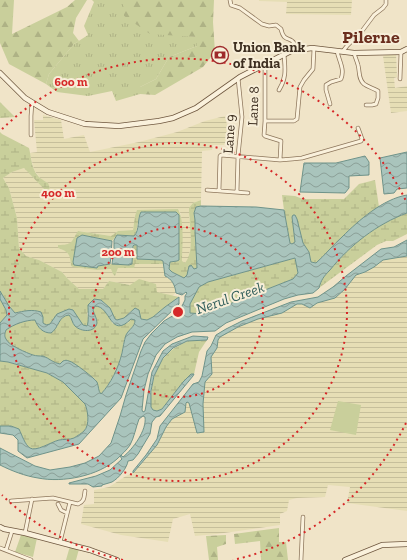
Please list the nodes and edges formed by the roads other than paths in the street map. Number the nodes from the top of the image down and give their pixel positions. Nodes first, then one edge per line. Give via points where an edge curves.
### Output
1 (230, 0) edge
2 (386, 0) edge
3 (314, 48) junction
4 (407, 49) edge
5 (296, 50) junction
6 (340, 51) junction
7 (401, 52) junction
8 (354, 53) junction
9 (284, 54) junction
10 (265, 64) junction
11 (0, 73) edge
12 (238, 78) junction
13 (400, 79) dead end
14 (279, 90) dead end
15 (32, 102) junction
16 (330, 104) dead end
17 (366, 105) dead end
18 (265, 121) junction
19 (358, 128) dead end
20 (31, 135) dead end
21 (238, 156) junction
22 (280, 160) junction
23 (207, 190) dead end
24 (219, 191) junction
25 (237, 192) junction
26 (248, 193) dead end
27 (85, 491) dead end
28 (32, 499) junction
29 (11, 501) dead end
30 (70, 502) junction
31 (58, 504) dead end
32 (67, 513) junction
33 (303, 517) dead end
34 (0, 527) edge
35 (12, 531) junction
36 (25, 533) junction
37 (60, 542) junction
38 (407, 544) edge
39 (0, 548) edge
40 (6, 550) junction
41 (31, 560) edge
42 (117, 560) edge
43 (301, 560) edge
44 (345, 560) edge

1 - 5 street via 232,5 262,24 281,29 282,35 294,43
2 - 6 street via 383,8
3 - 5 main road
3 - 6 main road
3 - 18 street via 313,69 300,87 297,119
4 - 7 main road
5 - 9 main road
6 - 8 main road
6 - 16 street via 338,58 343,76 326,85
7 - 8 main road
7 - 13 street
8 - 17 street via 362,82 378,91 376,104
9 - 10 main road
9 - 14 street via 284,82
10 - 12 main road
10 - 18 street, Lane 8
11 - 15 main road
12 - 15 main road via 196,108 173,118 120,126 86,124 48,112
12 - 21 street, Lane 9 via 242,117
15 - 20 street
18 - 22 street, Lane 8 via 264,135 281,142
19 - 22 street via 362,139 360,141 302,158
21 - 22 street
21 - 24 street via 220,155
21 - 25 street, Lane 9
23 - 24 street
24 - 25 street
25 - 26 street
27 - 30 street via 81,503
28 - 29 street
28 - 30 street via 54,498
28 - 36 street
30 - 32 street
31 - 32 street via 61,510
32 - 37 street
33 - 43 street
34 - 35 main road
35 - 36 main road
35 - 40 street
36 - 37 main road
37 - 42 main road
38 - 44 main road via 382,545
39 - 40 street
40 - 41 street

